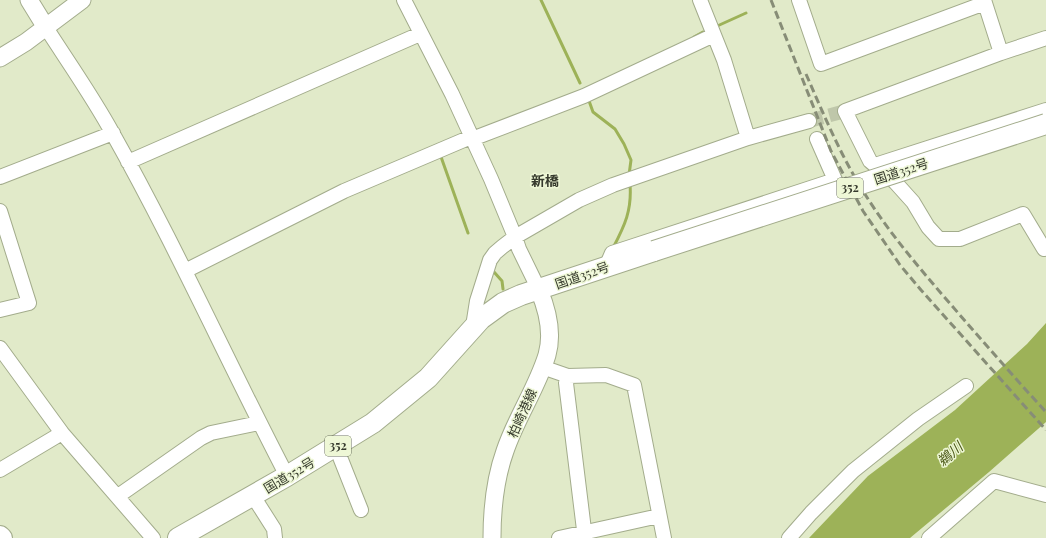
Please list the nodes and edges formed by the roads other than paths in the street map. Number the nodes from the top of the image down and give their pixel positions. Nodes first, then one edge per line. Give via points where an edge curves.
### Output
1 (29, 0) edge
2 (82, 0) edge
3 (404, 0) edge
4 (700, 0) edge
5 (799, 0) edge
6 (984, 1) edge
7 (45, 26) junction
8 (420, 34) junction
9 (714, 35) junction
10 (1046, 38) edge
11 (1001, 53) junction
12 (0, 58) edge
13 (1046, 110) edge
14 (809, 121) tunnel mouth
15 (1046, 124) edge
16 (113, 134) junction
17 (472, 138) junction
18 (748, 138) junction
19 (817, 139) dead end
20 (128, 162) junction
21 (875, 166) junction
22 (0, 177) edge
23 (0, 211) edge
24 (515, 237) junction
25 (1046, 248) edge
26 (606, 267) junction
27 (185, 271) junction
28 (538, 290) junction
29 (0, 310) edge
30 (476, 325) junction
31 (0, 348) edge
32 (542, 368) junction
33 (568, 376) junction
34 (966, 386) dead end
35 (259, 423) junction
36 (62, 433) junction
37 (336, 447) junction
38 (0, 470) edge
39 (287, 476) junction
40 (1046, 495) edge
41 (118, 496) junction
42 (253, 496) junction
43 (361, 510) dead end
44 (659, 516) junction
45 (584, 535) edge
46 (0, 536) edge
47 (2, 538) edge
48 (153, 538) edge
49 (178, 538) edge
50 (275, 538) edge
51 (492, 538) edge
52 (559, 538) edge
53 (664, 538) edge
54 (789, 538) edge
55 (929, 538) edge

1 - 7 main road
2 - 7 main road
3 - 8 street
4 - 9 street
5 - 6 street via 821,64
6 - 11 street
7 - 12 main road via 26,42
7 - 16 street
8 - 17 street
8 - 20 street
9 - 17 street via 584,96
9 - 18 street
10 - 11 street
11 - 21 street via 845,111
13 - 21 street
14 - 18 street
15 - 26 highway, 国道352号 / 352, bridge
16 - 20 street
16 - 22 street
17 - 24 street
17 - 27 street via 344,191
18 - 24 street via 613,185 579,200
19 - 26 street via 835,180 612,253
20 - 27 street
21 - 25 street via 895,182 913,202 928,227 939,239 960,239 1023,214 1044,249
23 - 29 street via 28,303
24 - 28 street
24 - 30 street via 490,260 477,301 474,320
26 - 28 highway, 国道352号 / 352
27 - 35 street
28 - 30 highway, 国道352号 / 352 via 503,303
28 - 32 main road, 柏崎港線 via 544,302 549,331 547,355
30 - 37 highway, 国道352号 / 352 via 428,378 373,423
31 - 36 street
32 - 33 street
32 - 51 main road, 柏崎港線 via 505,449 500,466 493,502
33 - 44 street via 606,375 634,384
33 - 45 street via 566,383
34 - 54 street via 918,419 853,471
35 - 39 street
35 - 41 street via 211,433 201,438
36 - 38 street
36 - 41 street
37 - 39 highway, 国道352号 / 352
37 - 43 street
39 - 42 highway, 国道352号 / 352
40 - 55 street via 994,481
41 - 48 street
42 - 49 highway, 国道352号 / 352
42 - 50 street via 274,529
44 - 45 street
44 - 53 street
45 - 52 street
46 - 47 highway

